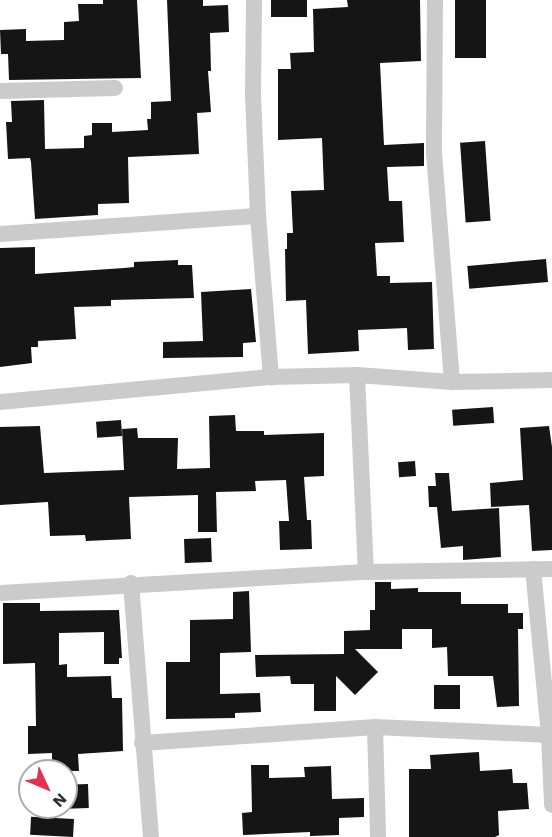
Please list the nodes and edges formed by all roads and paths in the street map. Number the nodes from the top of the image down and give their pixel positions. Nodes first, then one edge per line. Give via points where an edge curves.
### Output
1 (254, 0) edge
2 (435, 0) edge
3 (115, 88) dead end
4 (0, 91) edge
5 (258, 216) junction
6 (0, 234) edge
7 (357, 375) junction
8 (271, 376) junction
9 (552, 380) edge
10 (452, 382) junction
11 (0, 402) edge
12 (552, 568) edge
13 (533, 569) junction
14 (366, 572) junction
15 (131, 584) junction
16 (0, 593) edge
17 (375, 727) junction
18 (549, 735) junction
19 (142, 743) junction
20 (552, 805) edge
21 (151, 837) edge
22 (378, 837) edge

1 - 5 street
2 - 10 street via 434,153
3 - 4 street
5 - 6 street
5 - 8 street
7 - 8 street
7 - 10 street
7 - 14 street
8 - 11 street
9 - 10 street
12 - 13 street
13 - 14 street
13 - 18 street
14 - 15 street
15 - 16 street
15 - 19 street
17 - 18 street
17 - 19 street
17 - 22 street
18 - 20 street
19 - 21 street

